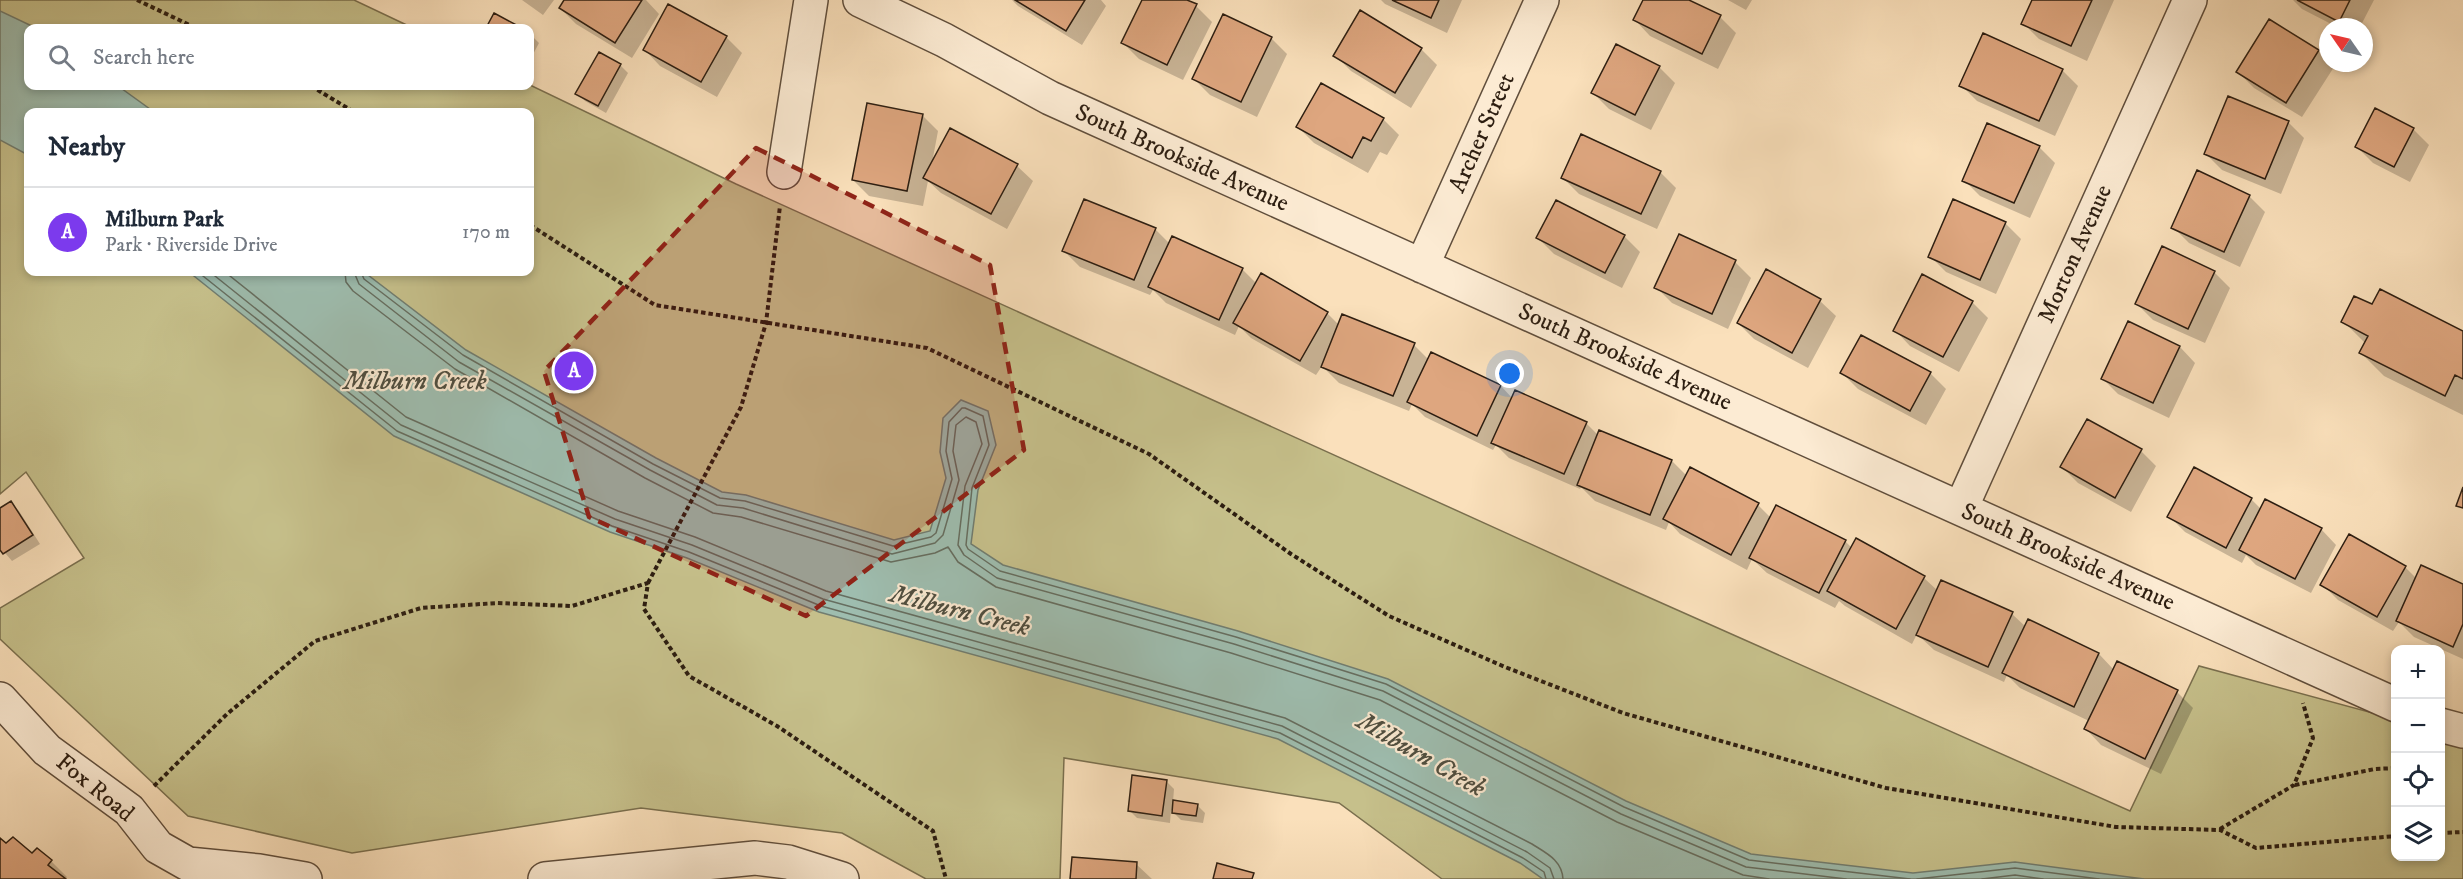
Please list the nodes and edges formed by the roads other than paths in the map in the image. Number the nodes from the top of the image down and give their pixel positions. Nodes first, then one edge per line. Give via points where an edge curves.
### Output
1 (811, 0) edge
2 (860, 0) edge
3 (1542, 0) edge
4 (2190, 0) edge
5 (894, 8) edge
6 (784, 172) road end
7 (1422, 266) junction
8 (1961, 508) junction
9 (0, 699) edge
10 (2391, 703) edge
11 (2445, 726) edge
12 (2463, 731) edge
13 (182, 872) edge
14 (692, 872) edge
15 (305, 879) edge
16 (545, 879) edge
17 (842, 879) edge

1 - 6 street
2 - 5 street, South Brookside Avenue
3 - 7 street, Archer Street
4 - 8 street, Morton Avenue
5 - 7 street, South Brookside Avenue via 1050,98
7 - 8 street, South Brookside Avenue
8 - 10 street, South Brookside Avenue
9 - 13 street, Fox Road via 47,750 129,810
11 - 12 street
13 - 15 street, Fox Road via 259,871
14 - 16 street
14 - 17 street via 756,858 788,861

